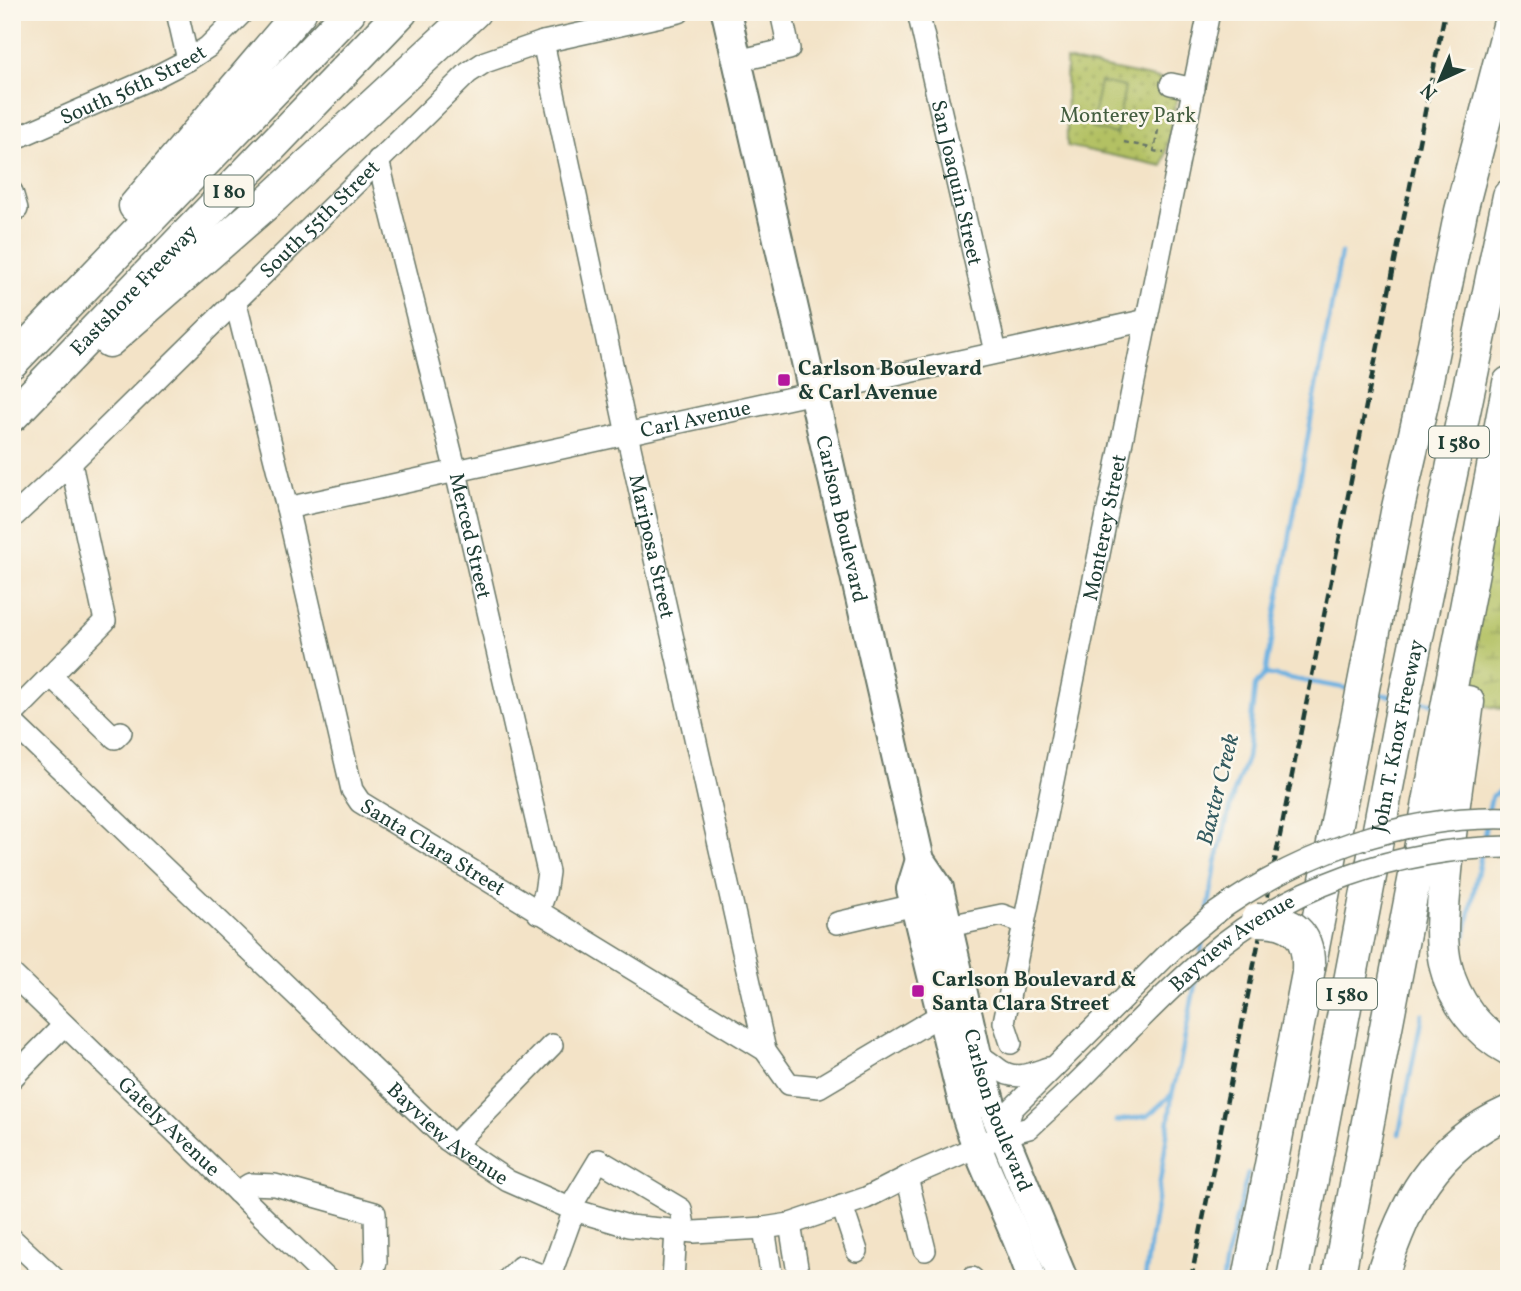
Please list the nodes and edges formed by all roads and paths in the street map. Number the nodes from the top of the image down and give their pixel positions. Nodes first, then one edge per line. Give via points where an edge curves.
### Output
1 (177, 12) edge
2 (243, 12) edge
3 (300, 12) edge
4 (349, 12) edge
5 (401, 12) edge
6 (474, 12) edge
7 (679, 12) edge
8 (726, 12) edge
9 (781, 12) edge
10 (918, 12) edge
11 (1209, 12) edge
12 (1509, 26) edge
13 (542, 42) junction
14 (188, 60) junction
15 (737, 61) junction
16 (1171, 84) dead end
17 (1194, 89) junction
18 (1158, 130) dead end
19 (12, 140) edge
20 (1124, 142) dead end
21 (1155, 149) junction
22 (1164, 153) dead end
23 (378, 160) junction
24 (1509, 196) edge
25 (235, 300) junction
26 (1147, 320) junction
27 (996, 352) junction
28 (12, 360) edge
29 (56, 370) junction
30 (812, 392) junction
31 (1506, 395) edge
32 (12, 416) edge
33 (627, 434) junction
34 (71, 463) junction
35 (456, 472) junction
36 (286, 508) junction
37 (12, 518) edge
38 (51, 676) junction
39 (1457, 708) junction
40 (12, 715) edge
41 (12, 722) edge
42 (121, 732) dead end
43 (1509, 818) edge
44 (1509, 847) edge
45 (1330, 850) junction
46 (920, 860) junction
47 (1324, 884) junction
48 (915, 905) junction
49 (538, 913) junction
50 (1257, 920) junction
51 (837, 923) dead end
52 (1024, 923) junction
53 (949, 926) junction
54 (1308, 970) junction
55 (12, 975) edge
56 (942, 1014) junction
57 (64, 1025) junction
58 (1011, 1043) dead end
59 (552, 1045) dead end
60 (1509, 1049) edge
61 (765, 1050) junction
62 (977, 1055) junction
63 (1053, 1067) junction
64 (12, 1078) edge
65 (1509, 1112) edge
66 (1004, 1135) junction
67 (454, 1145) junction
68 (976, 1148) junction
69 (907, 1177) junction
70 (237, 1192) junction
71 (842, 1206) junction
72 (572, 1209) junction
73 (790, 1224) junction
74 (764, 1228) junction
75 (680, 1231) junction
76 (12, 1239) edge
77 (857, 1251) dead end
78 (925, 1251) dead end
79 (549, 1278) edge
80 (55, 1279) edge
81 (327, 1279) edge
82 (370, 1279) edge
83 (508, 1279) edge
84 (673, 1279) edge
85 (772, 1279) edge
86 (799, 1279) edge
87 (1032, 1279) edge
88 (1063, 1279) edge
89 (1249, 1279) edge
90 (1293, 1279) edge
91 (1338, 1279) edge
92 (1381, 1279) edge

1 - 14 street
2 - 14 street, South 56th Street
3 - 28 highway via 88,260
4 - 28 highway, Eastshore Freeway / I 80
5 - 29 highway, Eastshore Freeway / I 80
6 - 29 highway via 111,340
7 - 13 street, South 55th Street
8 - 15 main road, Carlson Boulevard
9 - 15 street via 789,49
10 - 27 street, San Joaquin Street
11 - 17 street, Monterey Street
12 - 45 highway via 1466,190
13 - 23 street, South 55th Street via 475,67
13 - 33 street, Mariposa Street
14 - 19 street, South 56th Street
15 - 30 main road, Carlson Boulevard
16 - 17 street
17 - 26 street, Monterey Street
18 - 21 path
20 - 21 path
21 - 22 path
23 - 25 street, South 55th Street
23 - 35 street, Merced Street
24 - 90 highway, John T. Knox Freeway / I 580 via 1404,699
25 - 34 street, South 55th Street
25 - 36 street, Santa Clara Street
26 - 27 street, Carl Avenue
26 - 52 street, Monterey Street
27 - 30 street, Carl Avenue
29 - 32 highway, Eastshore Freeway / I 80
30 - 33 street, Carl Avenue
30 - 46 main road, Carlson Boulevard
31 - 39 highway, John T. Knox Freeway / I 580
33 - 35 street, Carl Avenue
33 - 61 street, Mariposa Street
34 - 37 street, South 55th Street
34 - 38 street via 105,621
35 - 36 street, Carl Avenue
35 - 49 street, Merced Street via 548,873
36 - 49 street, Santa Clara Street via 352,790 360,802
38 - 40 street
38 - 42 street via 115,738
39 - 60 highway via 1443,954 1452,986 1469,1015
39 - 91 highway, John T. Knox Freeway / I 580
41 - 67 street, Bayview Avenue
43 - 45 street, Bayview Avenue, bridge via 1435,823
44 - 47 street, Bayview Avenue, bridge via 1425,854
45 - 47 highway
45 - 63 street, Bayview Avenue, bridge via 1267,881 1200,925
46 - 48 main road, Carlson Boulevard via 911,889
46 - 53 main road, Carlson Boulevard via 939,888
47 - 50 street, Bayview Avenue, bridge
47 - 54 highway, bridge
48 - 51 street
48 - 56 main road, Carlson Boulevard
49 - 61 street, Santa Clara Street
50 - 54 highway, bridge via 1277,921 1296,930 1306,944
50 - 66 street, Bayview Avenue, bridge via 1193,969 1029,1128
52 - 53 street via 1002,915
52 - 58 street, Monterey Street via 1004,1022
53 - 62 main road, Carlson Boulevard
54 - 89 highway
55 - 57 street, Gately Avenue
56 - 61 street, Santa Clara Street via 819,1087 789,1084
56 - 68 main road, Carlson Boulevard
57 - 64 street
57 - 70 street, Gately Avenue
59 - 67 street
62 - 63 street via 1012,1076
62 - 66 main road, Carlson Boulevard
63 - 66 street, Bayview Avenue via 1012,1108
65 - 92 highway via 1469,1135 1427,1177 1402,1218
66 - 68 street, Bayview Avenue
66 - 88 main road, Carlson Boulevard
67 - 72 street, Bayview Avenue via 508,1181
68 - 69 street, Bayview Avenue
68 - 87 main road, Carlson Boulevard
69 - 71 street, Bayview Avenue
69 - 78 street
70 - 81 street, Gately Avenue
70 - 82 street via 250,1184 275,1185 375,1213 376,1262
71 - 73 street, Bayview Avenue
71 - 77 street
72 - 75 street, Bayview Avenue via 628,1226
72 - 75 street via 599,1160 681,1209
72 - 79 street
73 - 74 street, Bayview Avenue
73 - 86 street
74 - 75 street, Bayview Avenue
74 - 85 street
75 - 84 street
76 - 80 street
79 - 83 street via 520,1267

